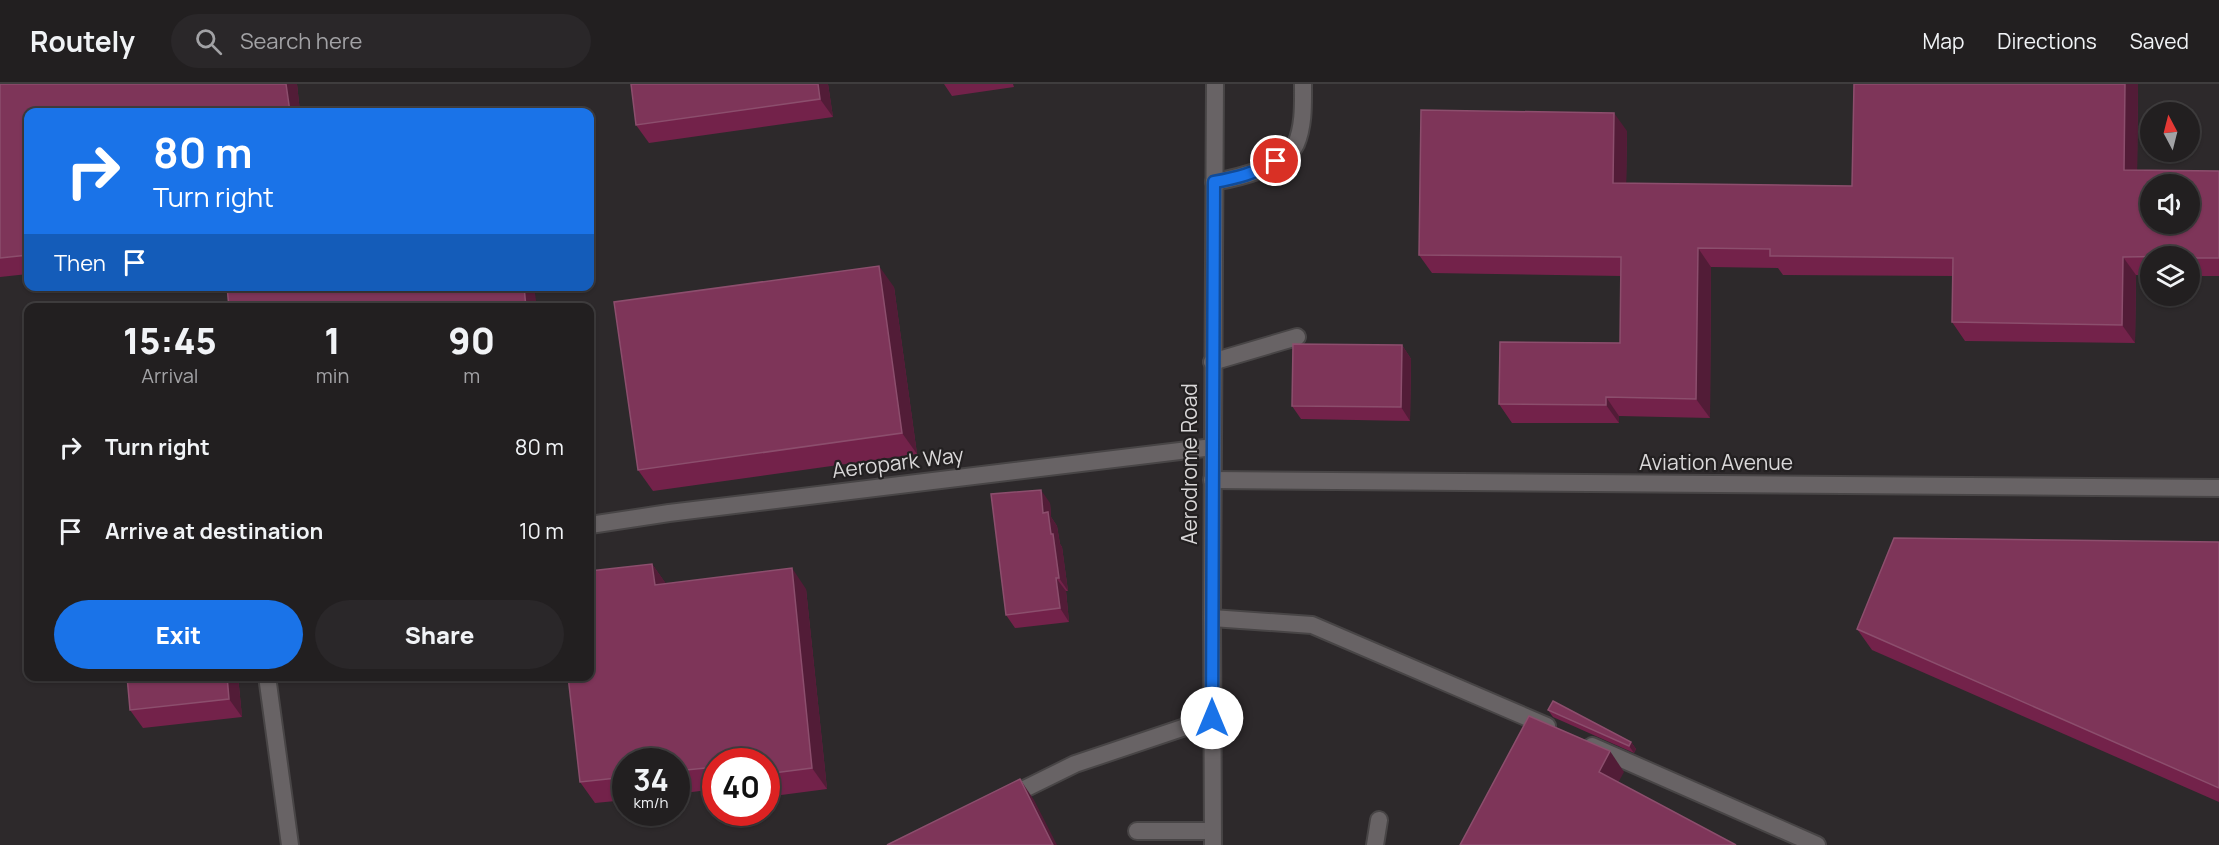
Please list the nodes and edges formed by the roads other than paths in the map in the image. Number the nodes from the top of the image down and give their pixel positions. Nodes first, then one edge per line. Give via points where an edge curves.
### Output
1 (1215, 84) edge
2 (1303, 84) edge
3 (1214, 182) junction
4 (1297, 337) dead end
5 (1212, 362) junction
6 (1213, 447) junction
7 (1212, 480) junction
8 (2219, 488) edge
9 (594, 524) edge
10 (1212, 618) junction
11 (268, 681) edge
12 (1212, 718) junction
13 (1559, 731) edge
14 (1581, 741) edge
15 (989, 806) edge
16 (1379, 820) dead end
17 (1137, 831) dead end
18 (1213, 838) edge
19 (290, 845) edge
20 (1375, 845) edge
21 (1817, 845) edge

1 - 3 street, Aerodrome Road
2 - 3 street via 1301,128 1289,154 1241,177
3 - 5 street, Aerodrome Road
4 - 5 street
5 - 6 street, Aerodrome Road
6 - 7 street, Aerodrome Road
6 - 9 street, Aeropark Way
7 - 8 street, Aviation Avenue
7 - 10 street, Aerodrome Road
10 - 12 street, Aerodrome Road
10 - 13 street via 1312,625
11 - 19 street
12 - 15 street via 1075,764
12 - 18 street, Aerodrome Road
14 - 21 street
16 - 20 street
17 - 18 street

